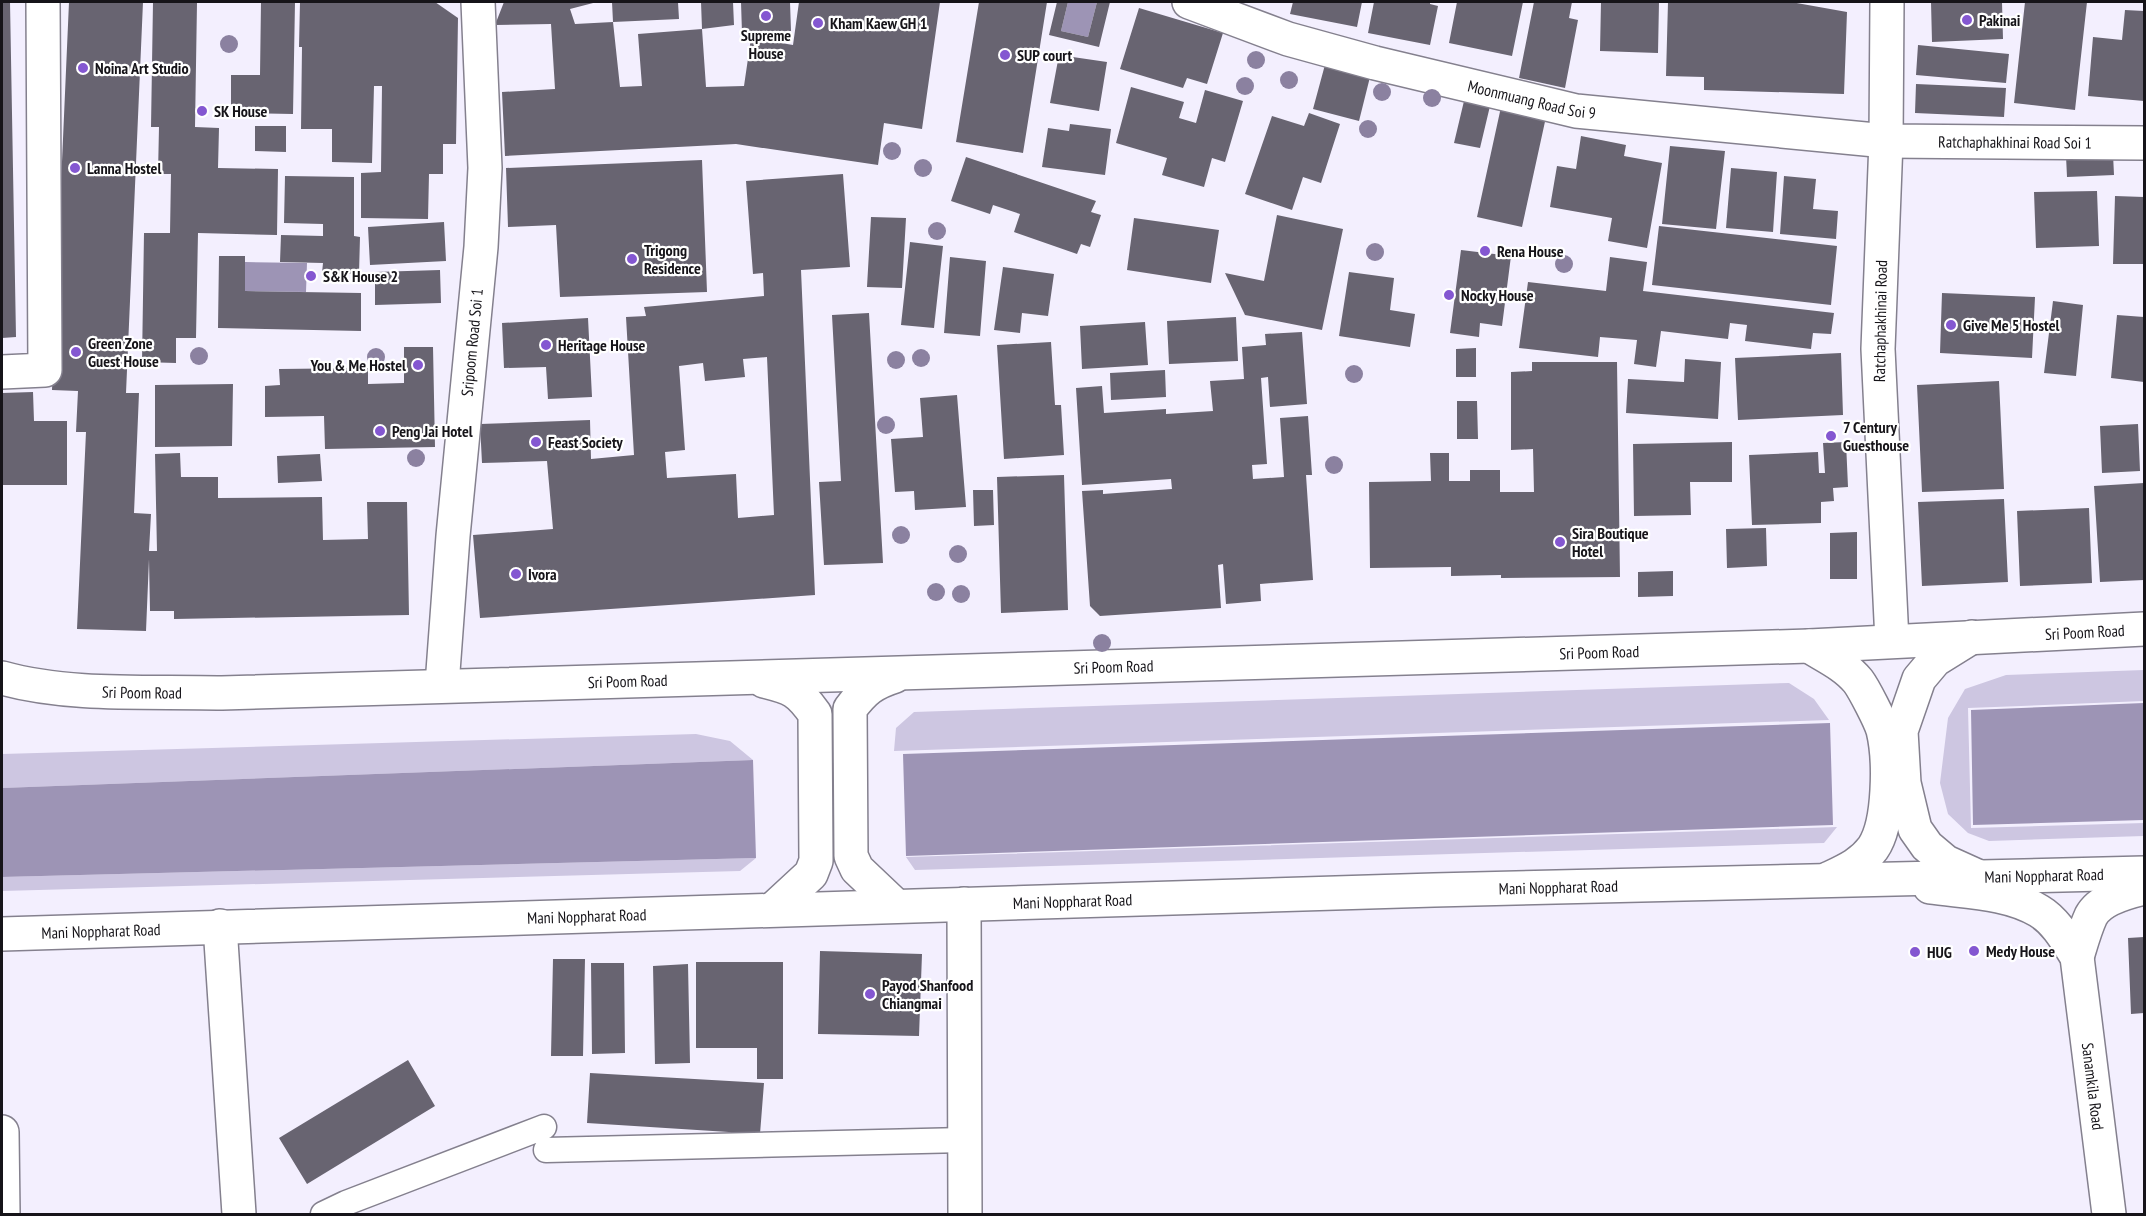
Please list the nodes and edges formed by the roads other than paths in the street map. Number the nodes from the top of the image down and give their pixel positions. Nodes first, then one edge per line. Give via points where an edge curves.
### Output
1 (43, 2) edge
2 (478, 2) edge
3 (1189, 2) edge
4 (1887, 2) edge
5 (1886, 141) junction
6 (2145, 143) edge
7 (2, 372) edge
8 (2145, 629) edge
9 (1974, 637) junction
10 (1892, 641) junction
11 (1809, 646) junction
12 (904, 672) junction
13 (745, 677) junction
14 (2, 678) edge
15 (442, 685) junction
16 (2145, 873) edge
17 (1978, 877) junction
18 (1872, 878) junction
19 (1826, 880) junction
20 (2145, 888) edge
21 (964, 903) junction
22 (895, 905) junction
23 (773, 909) junction
24 (220, 926) junction
25 (2, 934) edge
26 (2077, 957) junction
27 (2, 1132) edge
28 (964, 1140) junction
29 (3, 1215) edge
30 (239, 1215) edge
31 (322, 1215) edge
32 (965, 1215) edge
33 (2109, 1215) edge

1 - 7 main road via 45,370
2 - 15 main road, Sripoom Road Soi 1 via 485,168 481,247
3 - 5 main road, Moonmuang Road Soi 9 via 1288,39 1576,111
4 - 5 main road, Ratchaphakhinai Road
5 - 6 main road, Ratchaphakhinai Road Soi 1
5 - 10 main road, Ratchaphakhinai Road via 1878,349
8 - 9 main road, Sri Poom Road
9 - 10 main road, Sri Poom Road
9 - 17 main road via 1935,660 1920,679 1901,730 1904,783 1915,829 1946,862
10 - 11 main road, Sri Poom Road
11 - 12 main road, Sri Poom Road
11 - 19 main road via 1839,664 1857,681 1883,729 1888,781 1883,829 1873,847 1856,866
12 - 13 main road, Sri Poom Road
12 - 22 main road via 877,682 850,709 851,856 857,869
13 - 15 main road, Sri Poom Road
13 - 23 main road via 788,687 803,697 815,714 816,861 811,874
14 - 15 main road, Sri Poom Road via 82,690 222,693
16 - 17 main road, Mani Noppharat Road
17 - 18 main road, Mani Noppharat Road
18 - 19 main road, Mani Noppharat Road
18 - 26 main road, Sanamkila Road via 2007,898 2039,911 2061,932
19 - 21 main road, Mani Noppharat Road
20 - 26 main road, Sanamkila Road via 2116,897 2092,914
21 - 22 main road, Mani Noppharat Road
21 - 28 main road
22 - 23 main road, Mani Noppharat Road
23 - 24 main road, Mani Noppharat Road
24 - 25 main road, Mani Noppharat Road
24 - 30 main road
26 - 33 main road, Sanamkila Road
27 - 29 main road
28 - 31 lane via 545,1138 346,1203
28 - 32 main road

